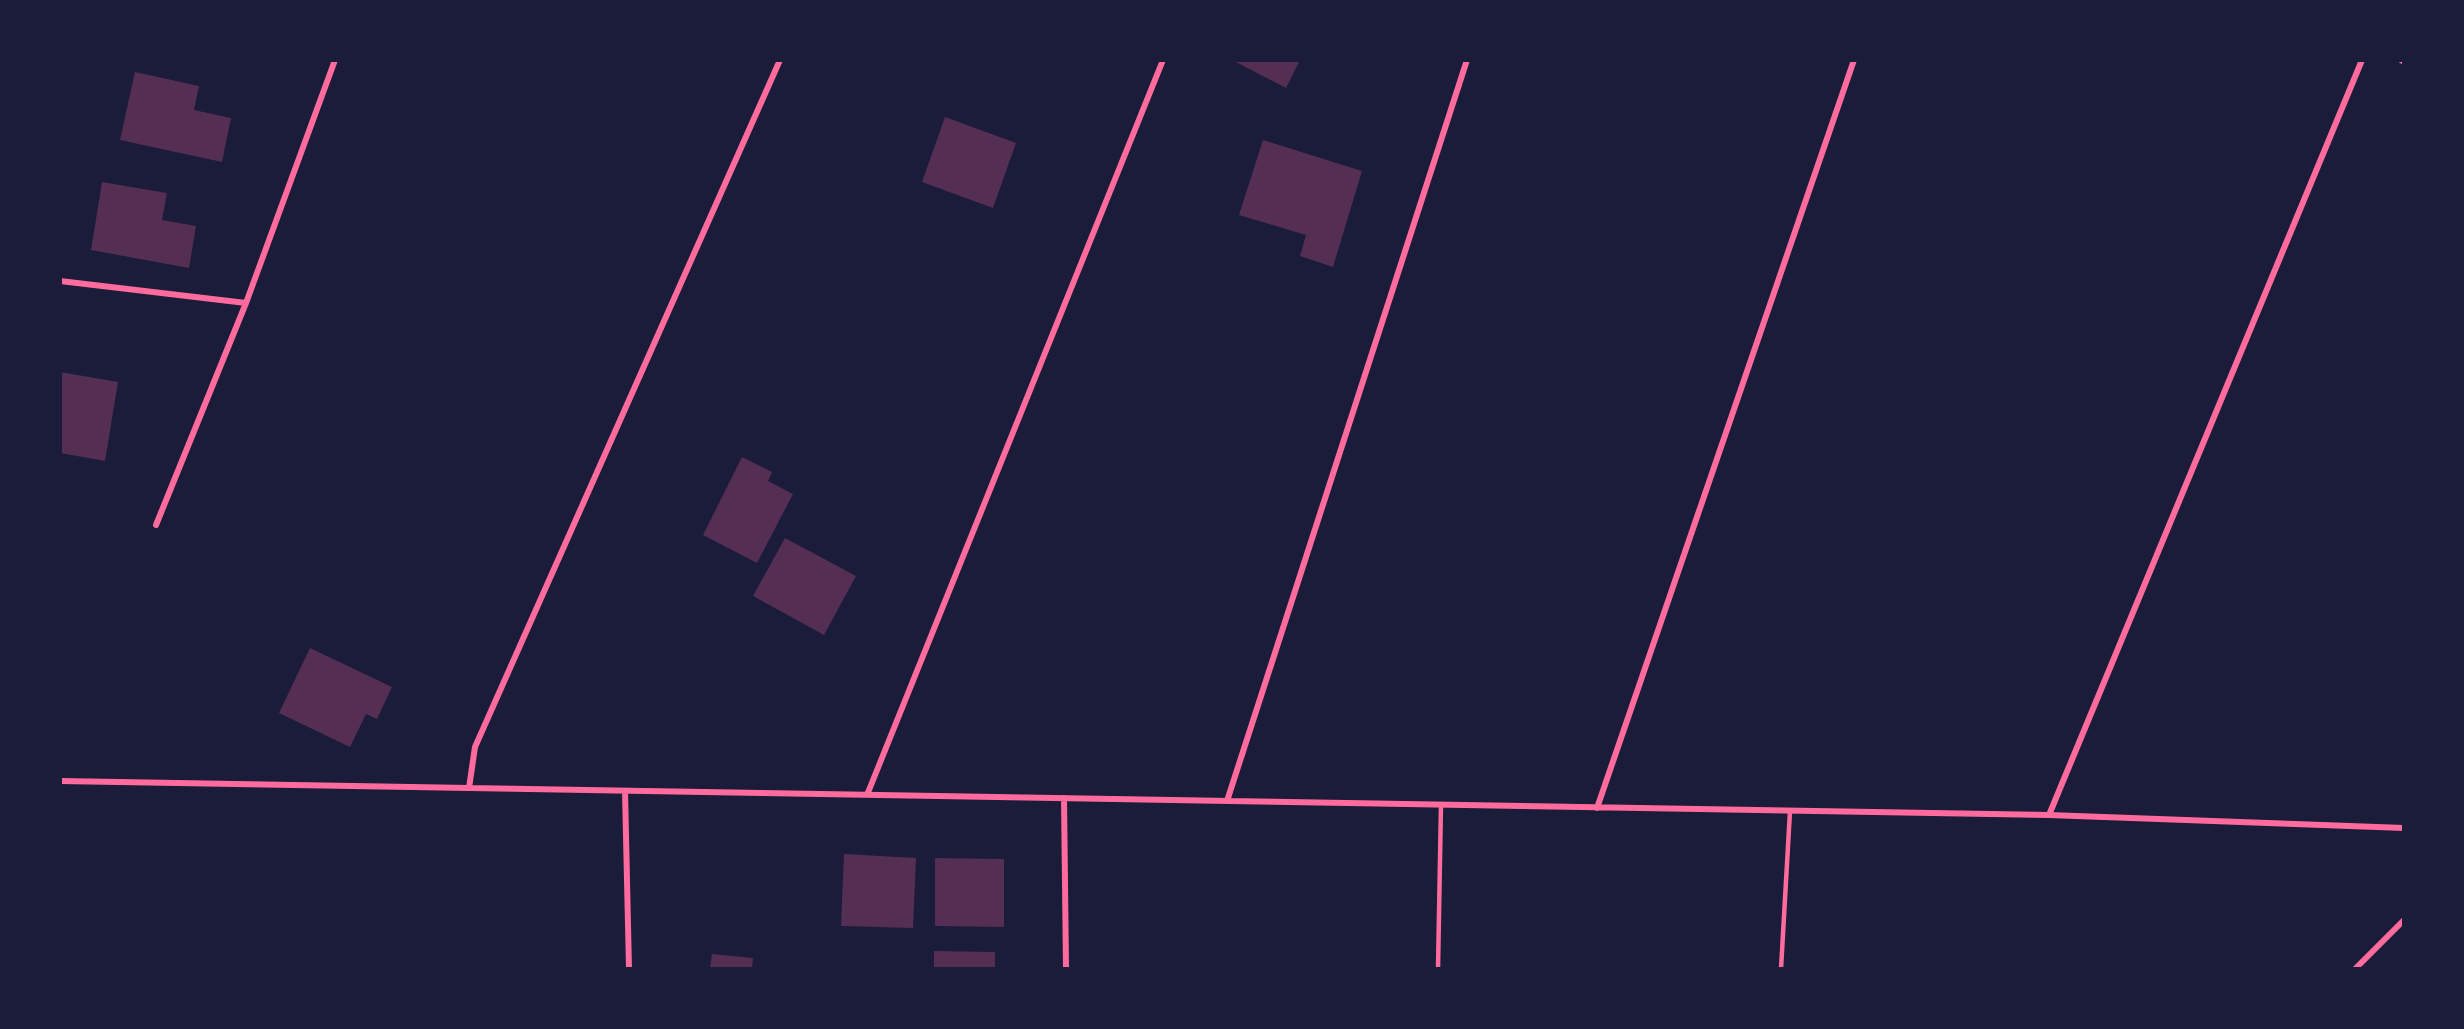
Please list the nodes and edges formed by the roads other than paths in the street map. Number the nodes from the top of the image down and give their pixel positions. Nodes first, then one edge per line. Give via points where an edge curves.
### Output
1 (335, 60) edge
2 (780, 60) edge
3 (1162, 60) edge
4 (1467, 60) edge
5 (1854, 60) edge
6 (2361, 60) edge
7 (60, 281) edge
8 (246, 303) junction
9 (156, 525) dead end
10 (60, 781) edge
11 (469, 788) junction
12 (625, 791) junction
13 (867, 795) junction
14 (1064, 798) junction
15 (1227, 801) junction
16 (1441, 805) junction
17 (1597, 807) junction
18 (1790, 810) junction
19 (2049, 815) junction
20 (2404, 828) edge
21 (2404, 920) edge
22 (629, 969) edge
23 (1066, 969) edge
24 (1438, 969) edge
25 (1781, 969) edge
26 (2355, 969) edge

1 - 8 street
2 - 11 street via 475,747
3 - 13 street
4 - 15 street
5 - 17 street
6 - 19 street
7 - 8 street
8 - 9 street
10 - 11 street
11 - 12 street
12 - 13 street
12 - 22 street
13 - 14 street
14 - 15 street
14 - 23 street
15 - 16 street
16 - 17 street
16 - 24 lane
17 - 18 street
18 - 19 street
18 - 25 lane
19 - 20 street
21 - 26 street

